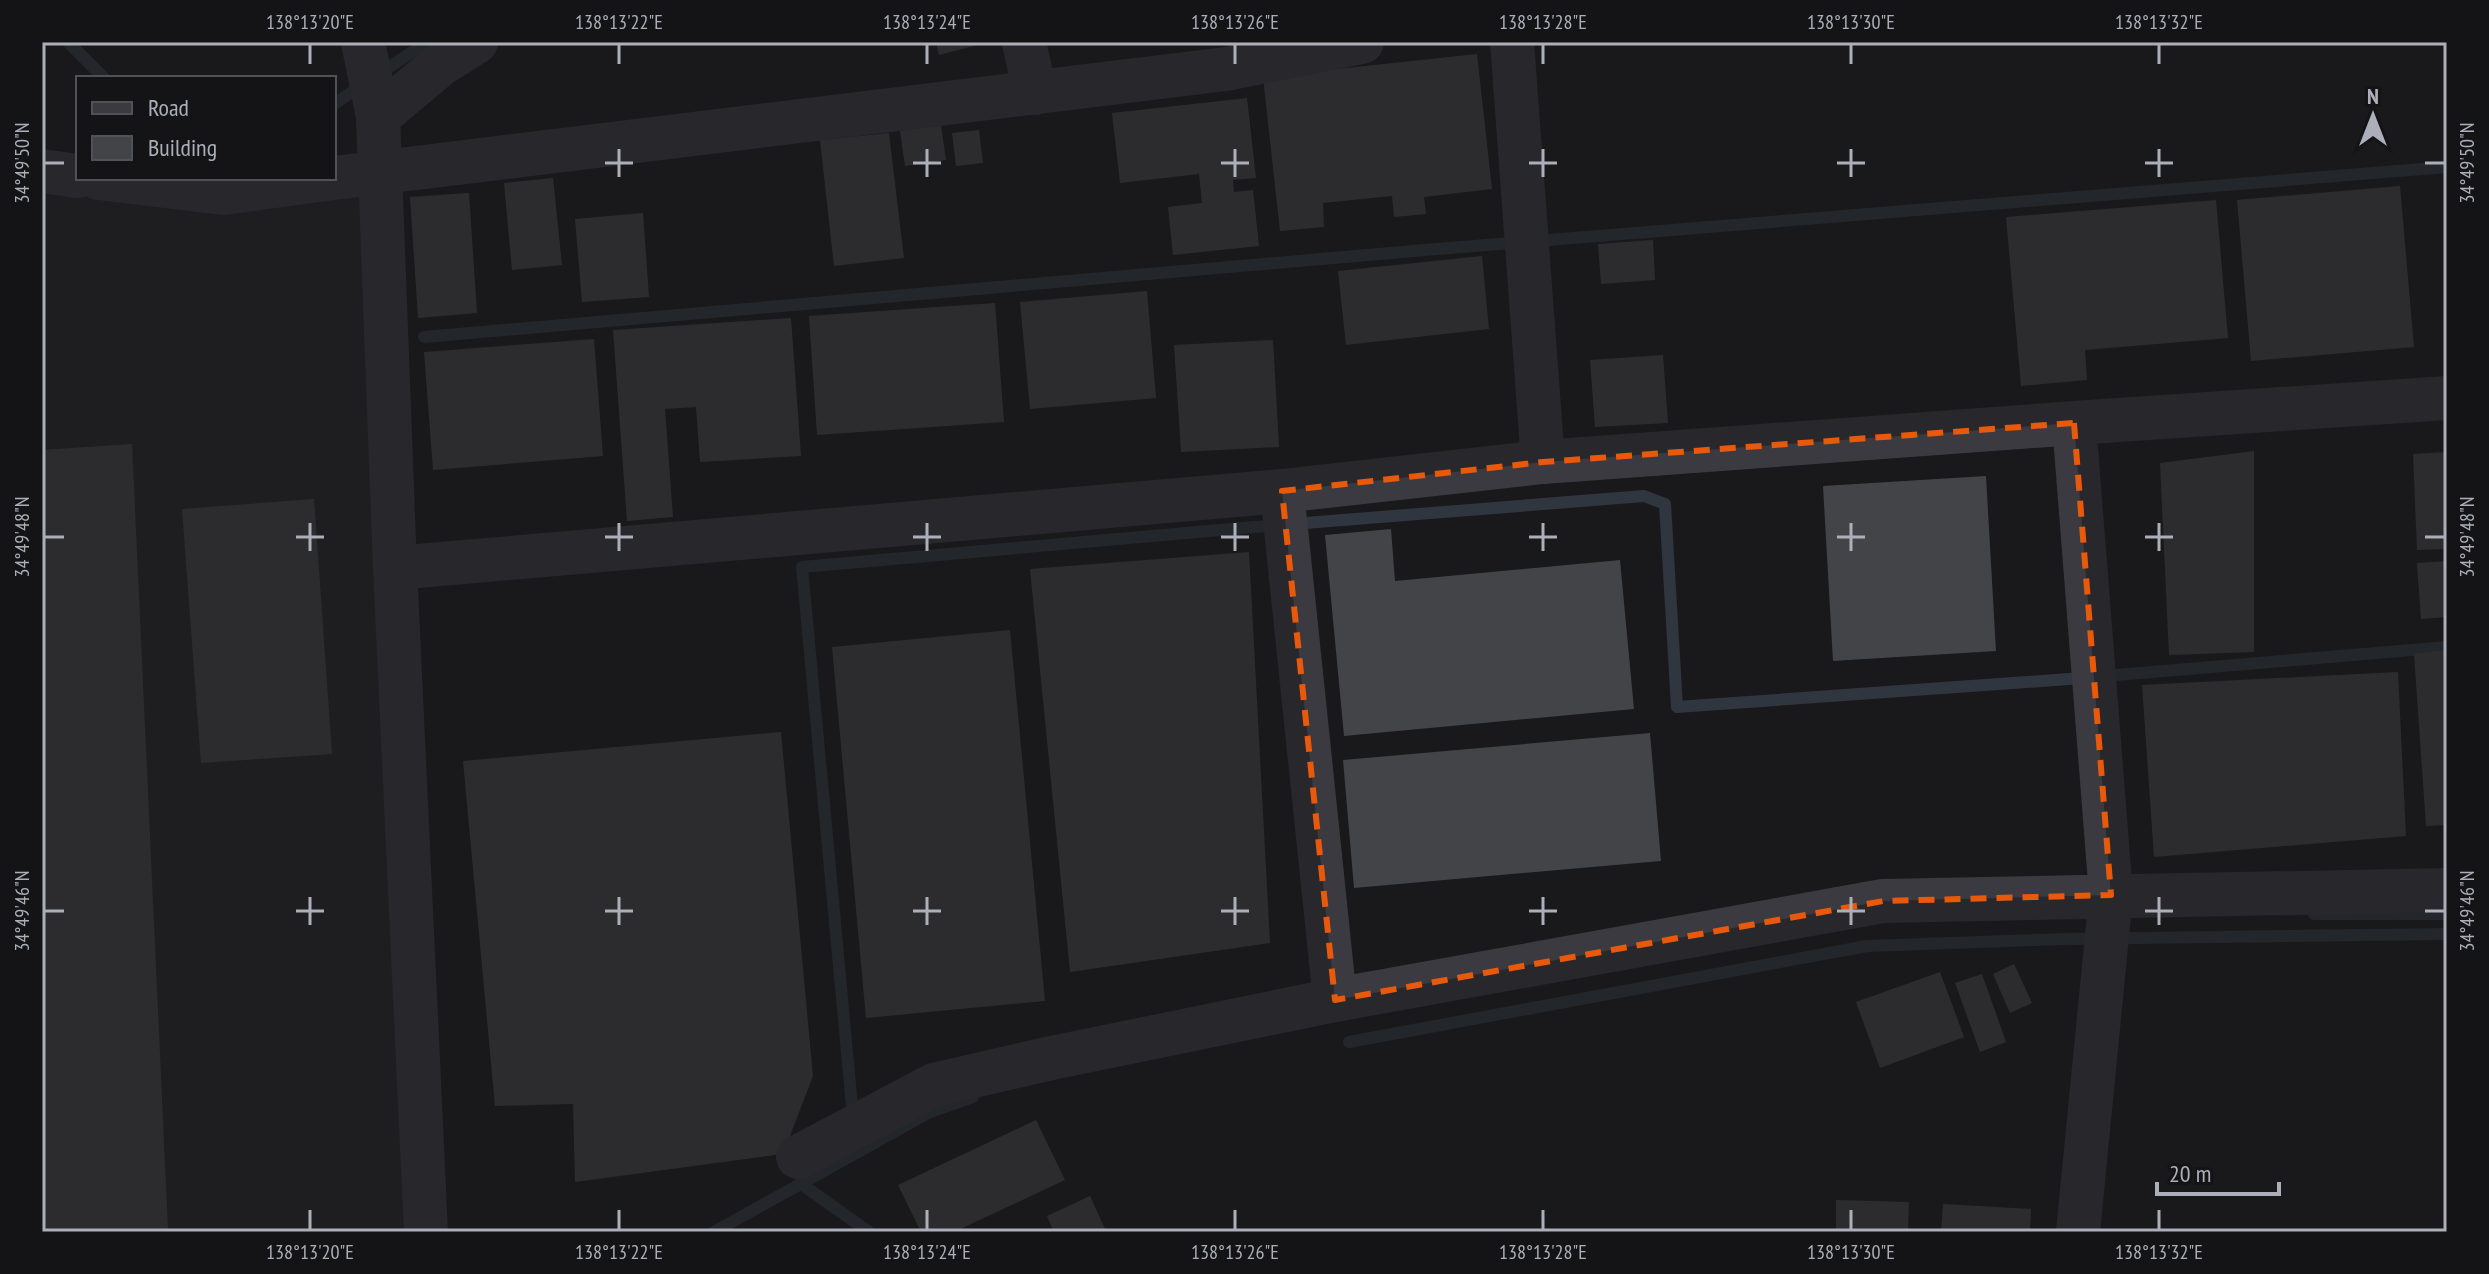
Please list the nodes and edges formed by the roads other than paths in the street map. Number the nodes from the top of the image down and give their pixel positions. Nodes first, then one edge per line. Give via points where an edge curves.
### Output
1 (363, 42) edge
2 (476, 42) edge
3 (1024, 42) edge
4 (1362, 42) edge
5 (1512, 42) edge
6 (1193, 57) edge
7 (1035, 93) junction
8 (378, 117) junction
9 (42, 171) edge
10 (381, 172) junction
11 (76, 176) edge
12 (336, 178) edge
13 (116, 180) edge
14 (319, 180) edge
15 (2447, 398) edge
16 (2074, 423) junction
17 (1543, 462) junction
18 (1282, 491) junction
19 (395, 568) junction
20 (2447, 890) edge
21 (2111, 895) junction
22 (1335, 1000) junction
23 (798, 1157) dead end
24 (426, 1232) edge
25 (2078, 1232) edge

1 - 8 street
2 - 8 street
3 - 7 street
4 - 6 street via 1226,69
5 - 17 street
6 - 7 street
7 - 10 street
8 - 10 street
9 - 11 street
10 - 12 street
10 - 19 street
13 - 14 street via 223,193
15 - 16 street
16 - 17 street
16 - 21 street
17 - 18 street
18 - 19 street
18 - 22 street
19 - 24 street
20 - 21 street
21 - 22 street via 1883,901
21 - 25 street
22 - 23 street via 934,1085

